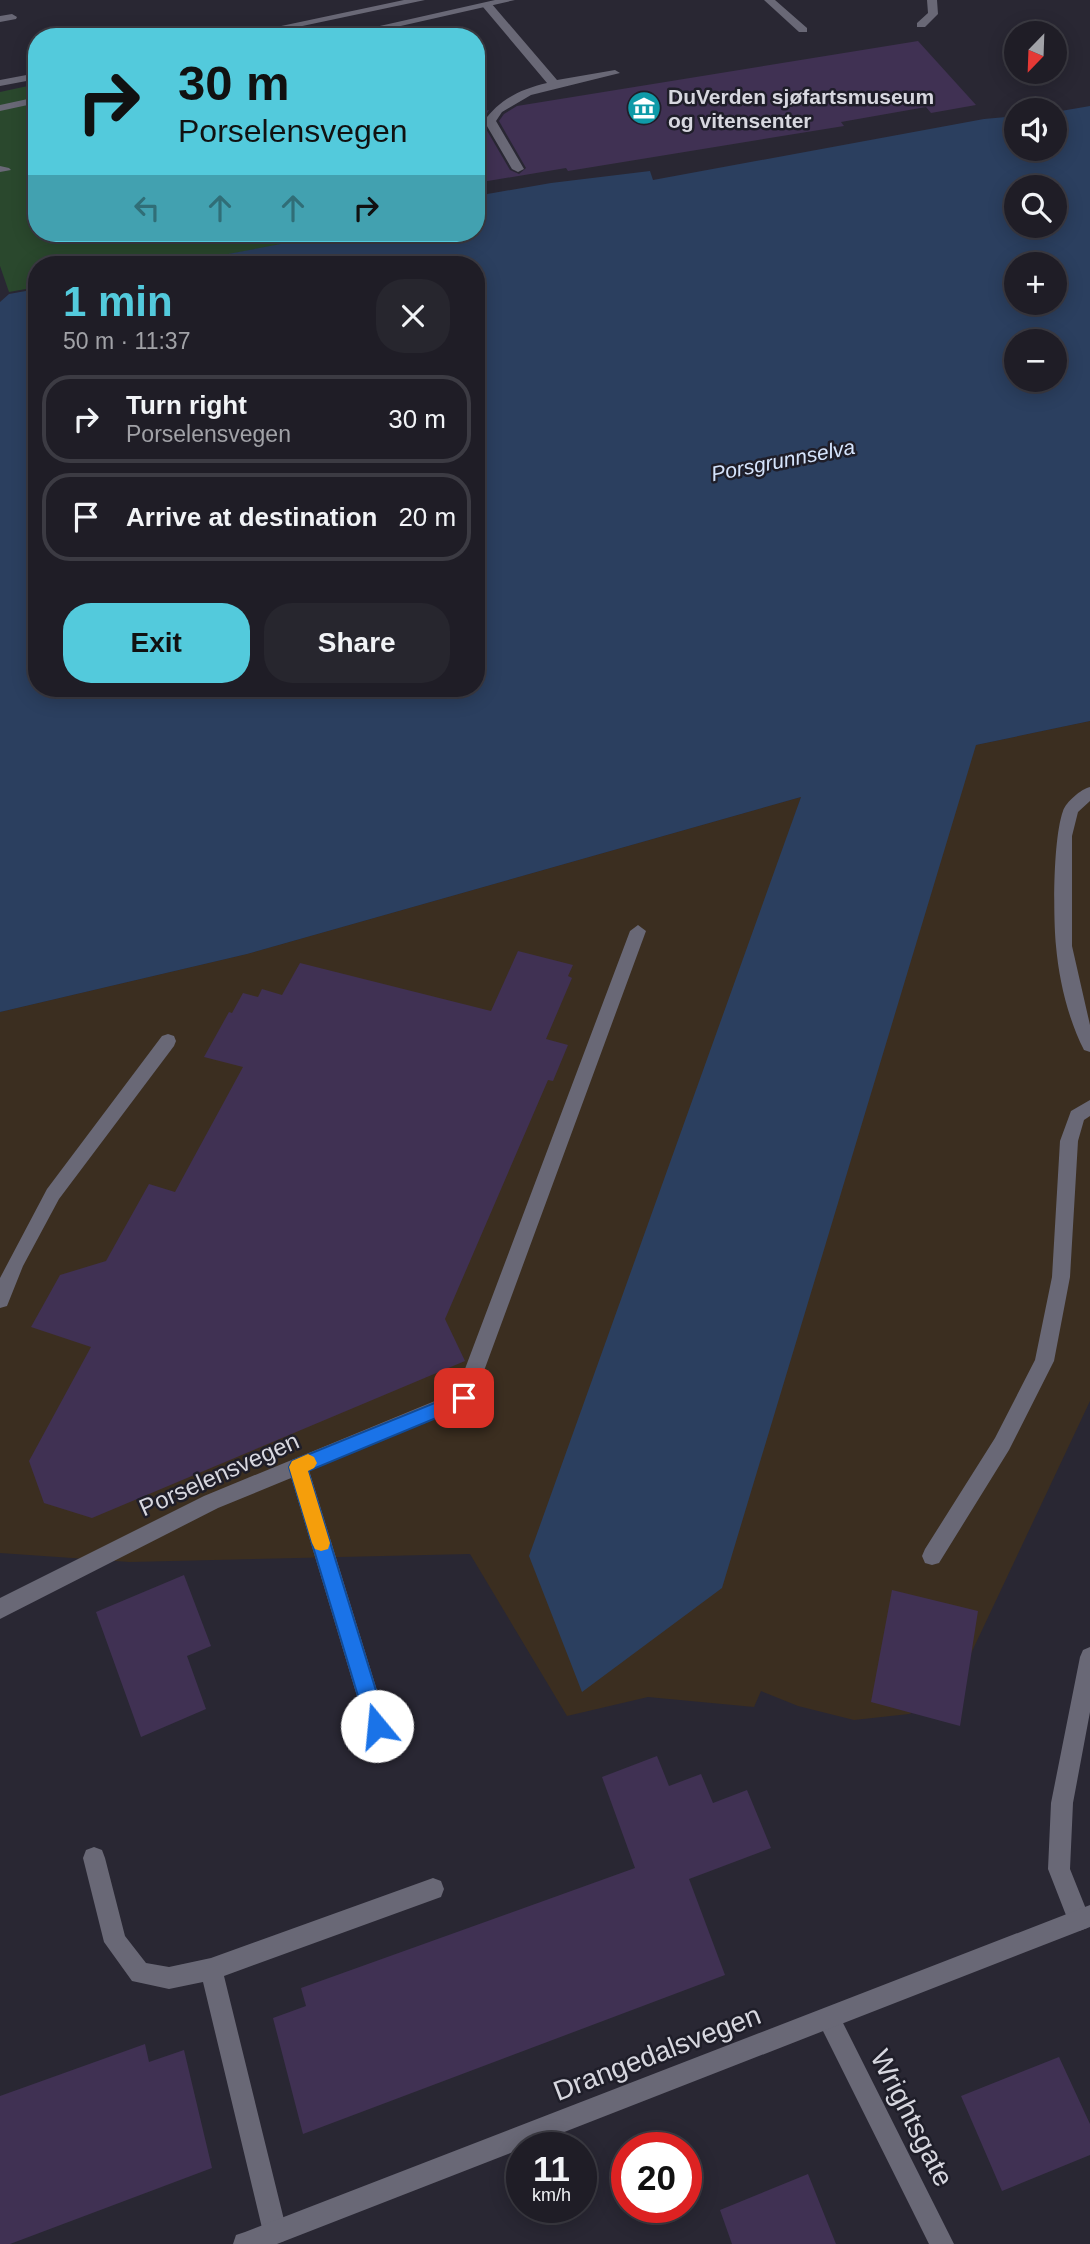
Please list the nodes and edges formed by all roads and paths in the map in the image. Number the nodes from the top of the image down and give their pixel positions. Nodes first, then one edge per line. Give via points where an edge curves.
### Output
1 (420, 0) edge
2 (510, 0) edge
3 (769, 0) edge
4 (932, 0) edge
5 (487, 5) junction
6 (12, 17) dead end
7 (0, 19) edge
8 (921, 25) dead end
9 (279, 28) edge
10 (378, 28) edge
11 (803, 30) dead end
12 (615, 74) dead end
13 (28, 78) edge
14 (0, 83) edge
15 (555, 85) junction
16 (28, 102) edge
17 (0, 108) edge
18 (518, 169) dead end
19 (1090, 792) edge
20 (638, 931) dead end
21 (168, 1041) dead end
22 (1090, 1045) edge
23 (1090, 1107) edge
24 (0, 1300) edge
25 (298, 1467) junction
26 (932, 1556) dead end
27 (0, 1609) edge
28 (1090, 1657) edge
29 (377, 1726) dead end
30 (94, 1858) dead end
31 (433, 1889) dead end
32 (1085, 1918) edge
33 (211, 1969) junction
34 (829, 2019) junction
35 (275, 2232) junction
36 (245, 2244) edge
37 (942, 2244) edge

1 - 9 street
2 - 5 street
3 - 11 street
4 - 8 street via 933,14
5 - 10 street
5 - 15 street
6 - 7 street
12 - 15 street
13 - 14 street
15 - 18 street via 512,98 500,105 490,121
16 - 17 street
19 - 22 street via 1071,810 1064,836 1064,946 1079,1020
20 - 25 street, Porselensvegen via 464,1398
21 - 24 street via 53,1194
23 - 26 street via 1077,1116 1069,1141 1062,1277 1044,1361 1002,1444
25 - 27 street, Porselensvegen via 211,1502
25 - 29 street
28 - 32 street via 1062,1803 1059,1869
30 - 33 street via 116,1942 139,1973 169,1978
31 - 33 street
32 - 34 street, Drangedalsvegen
33 - 35 street
34 - 35 street, Drangedalsvegen
34 - 37 street, Wrightsgate
35 - 36 street, Drangedalsvegen

